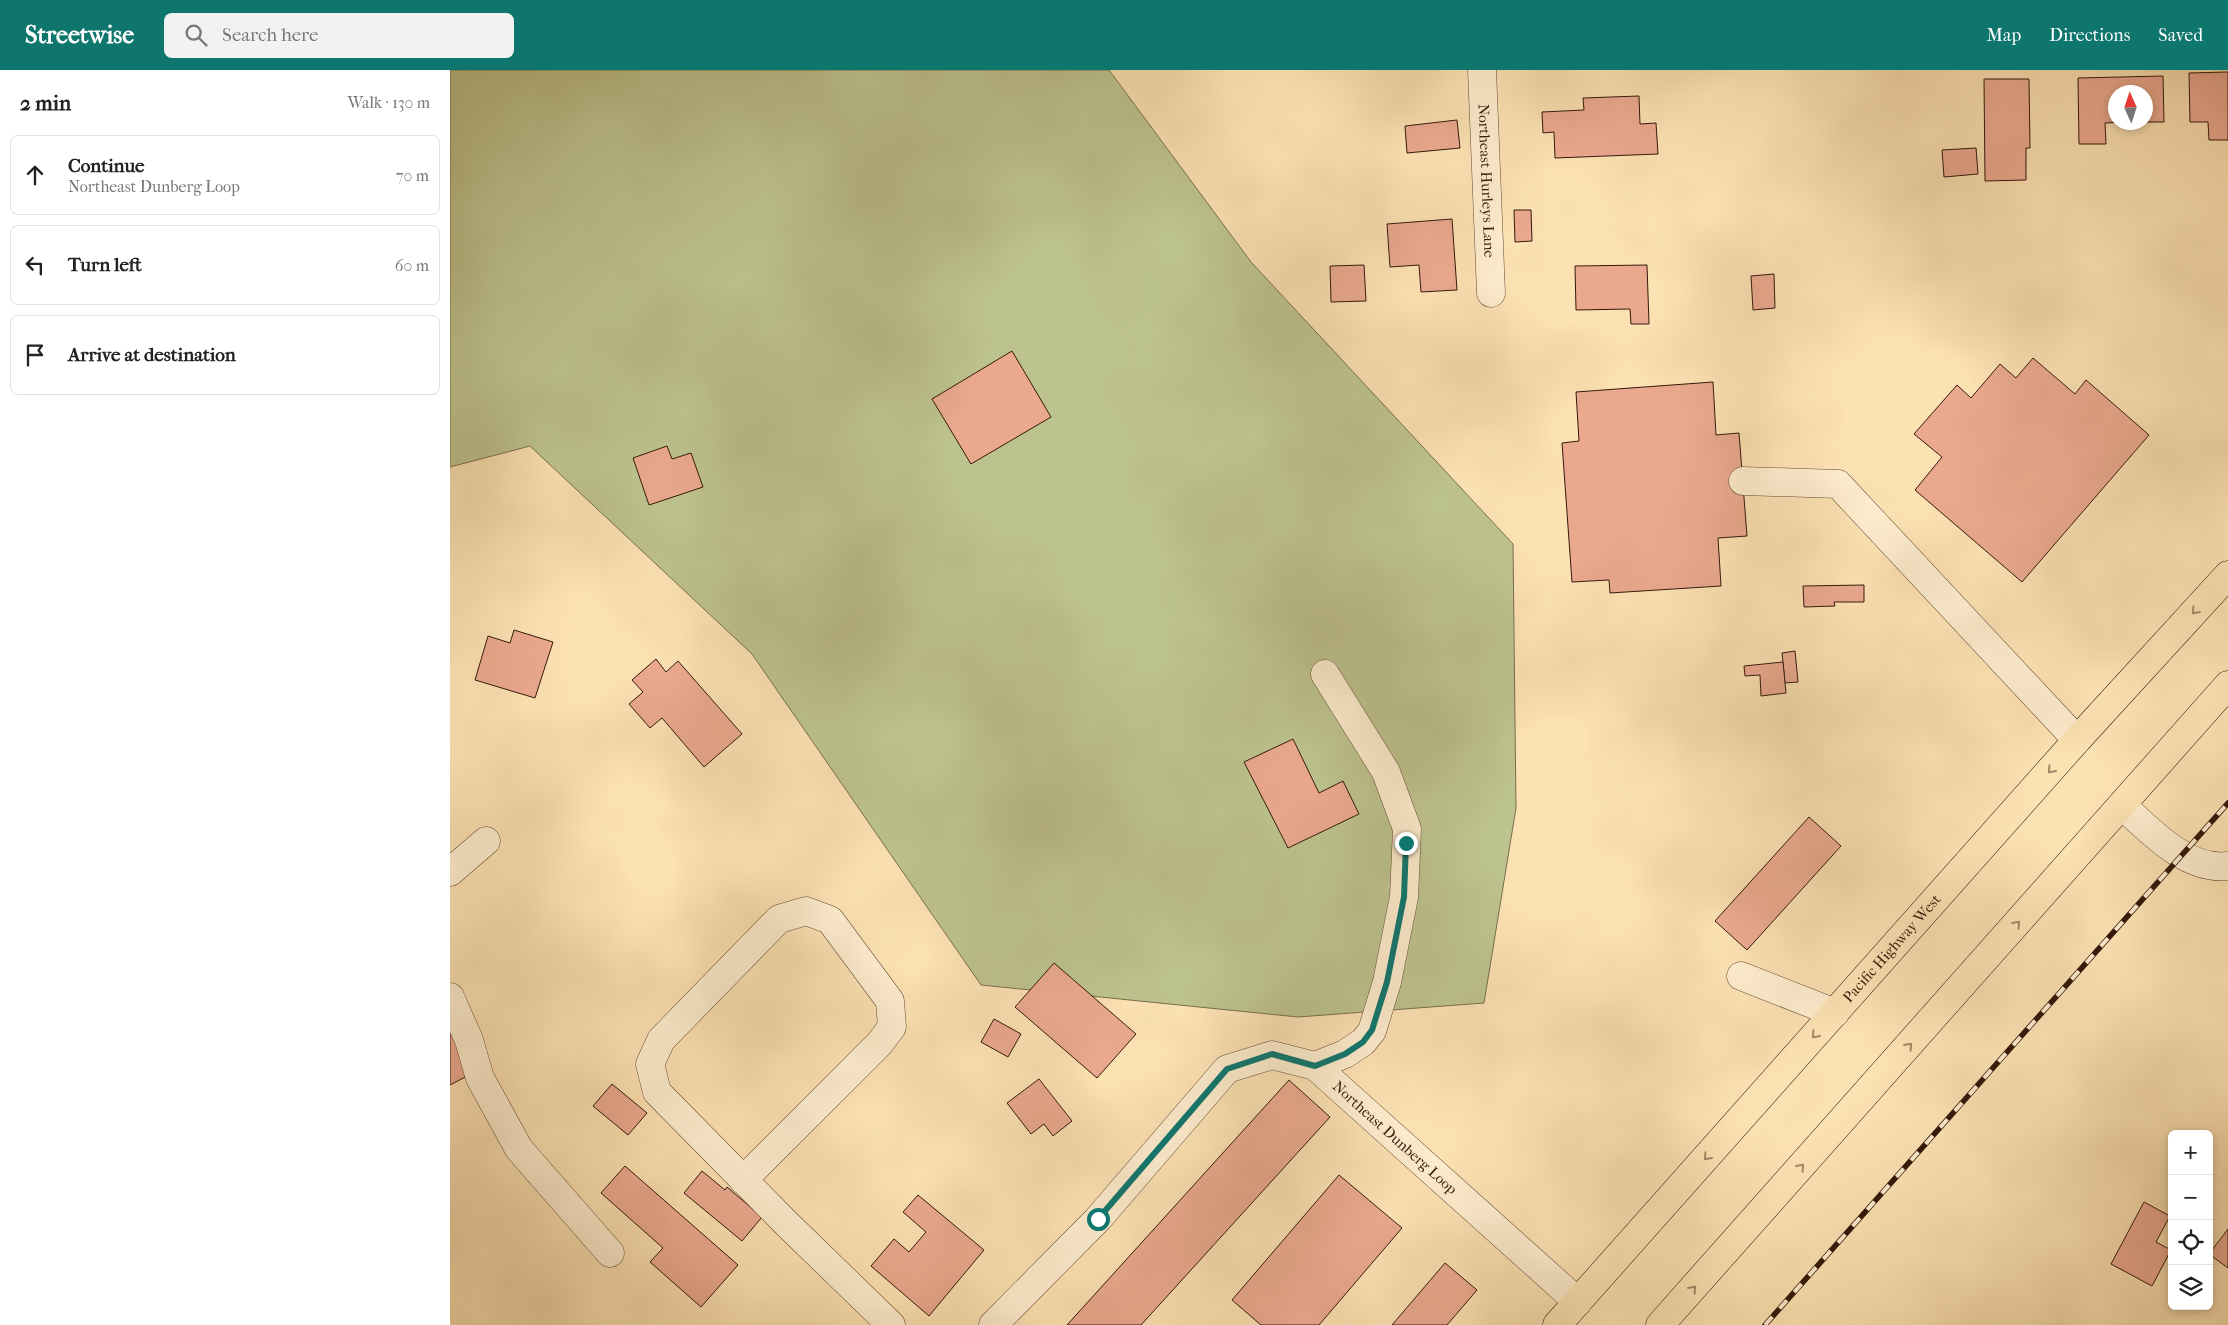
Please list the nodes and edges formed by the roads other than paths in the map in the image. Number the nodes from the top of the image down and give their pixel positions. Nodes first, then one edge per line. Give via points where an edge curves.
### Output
1 (1482, 70) edge
2 (1491, 293) dead end
3 (1743, 481) dead end
4 (2228, 574) edge
5 (1325, 674) dead end
6 (2228, 685) edge
7 (2077, 740) junction
8 (2122, 805) junction
9 (486, 841) dead end
10 (454, 860) edge
11 (2228, 866) edge
12 (1741, 976) dead end
13 (450, 997) edge
14 (1835, 1013) junction
15 (1315, 1066) junction
16 (743, 1180) junction
17 (610, 1253) dead end
18 (1578, 1302) junction
19 (891, 1325) edge
20 (993, 1325) edge
21 (1558, 1325) edge
22 (1660, 1325) edge

1 - 2 street, Northeast Hurleys Lane
3 - 7 street via 1838,484
4 -> 7 main road, Pacific Highway West
5 - 15 street via 1386,772 1407,830 1404,897 1387,982 1372,1030 1363,1042 1345,1054
6 - 8 main road
7 -> 14 main road, Pacific Highway West
8 - 11 street via 2168,847 2214,867
22 -> 8 main road
9 - 10 street
12 - 14 street
13 - 17 street via 470,1040 480,1078 519,1149
14 -> 18 main road, Pacific Highway West
15 - 18 street, Northeast Dunberg Loop
15 - 20 street, Northeast Dunberg Loop via 1272,1054 1227,1069 1098,1219
16 - 16 street via 657,1092 650,1064 661,1040 779,919 806,911 830,920 890,1001 892,1026 879,1044
16 - 19 street
18 - 21 main road, Pacific Highway West

